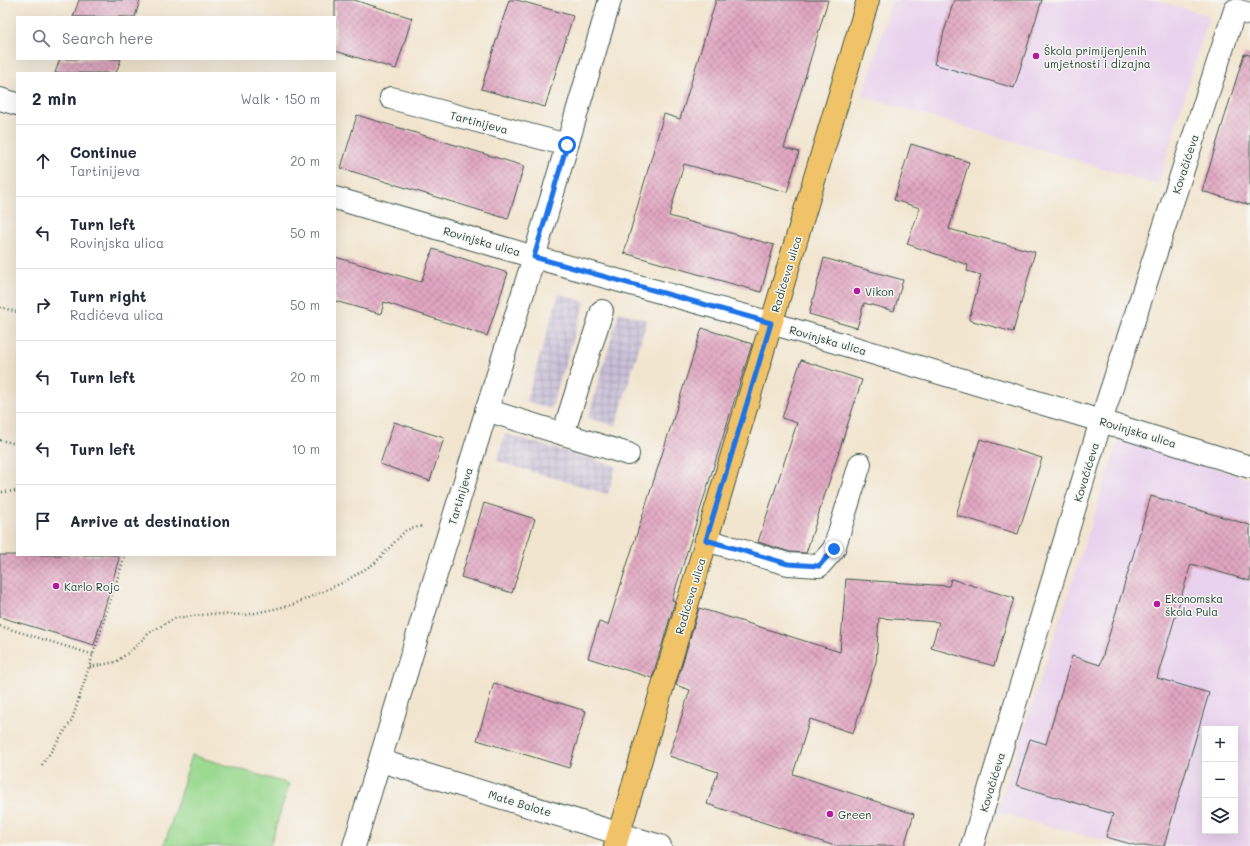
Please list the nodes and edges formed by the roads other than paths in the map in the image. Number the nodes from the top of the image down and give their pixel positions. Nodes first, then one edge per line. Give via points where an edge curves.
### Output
1 (610, 0) edge
2 (868, 0) edge
3 (1243, 12) edge
4 (391, 98) dead end
5 (0, 100) edge
6 (16, 104) edge
7 (567, 145) junction
8 (336, 198) edge
9 (534, 257) junction
10 (602, 311) dead end
11 (771, 323) junction
12 (486, 410) junction
13 (1101, 421) junction
14 (563, 434) junction
15 (628, 454) dead end
16 (860, 464) dead end
17 (1250, 466) edge
18 (706, 540) junction
19 (381, 761) junction
20 (616, 840) edge
21 (354, 846) edge
22 (660, 846) edge
23 (972, 846) edge

1 - 7 street, Tartinijeva
2 - 11 main road, Radićeva ulica
3 - 13 street, Kovačićeva
4 - 7 street, Tartinijeva
5 - 6 street
7 - 9 street, Tartinijeva
8 - 9 street, Rovinjska ulica
9 - 11 street, Rovinjska ulica
9 - 12 street, Tartinijeva
10 - 14 street
11 - 13 street, Rovinjska ulica
11 - 18 main road, Radićeva ulica
12 - 14 street
12 - 19 street, Tartinijeva
13 - 17 street, Rovinjska ulica
13 - 23 street, Kovačićeva
14 - 15 street
16 - 18 street via 834,549 819,566 788,564
18 - 20 main road, Radićeva ulica
19 - 20 street, Mate Balote
19 - 21 street, Tartinijeva
20 - 22 street, Mate Balote

